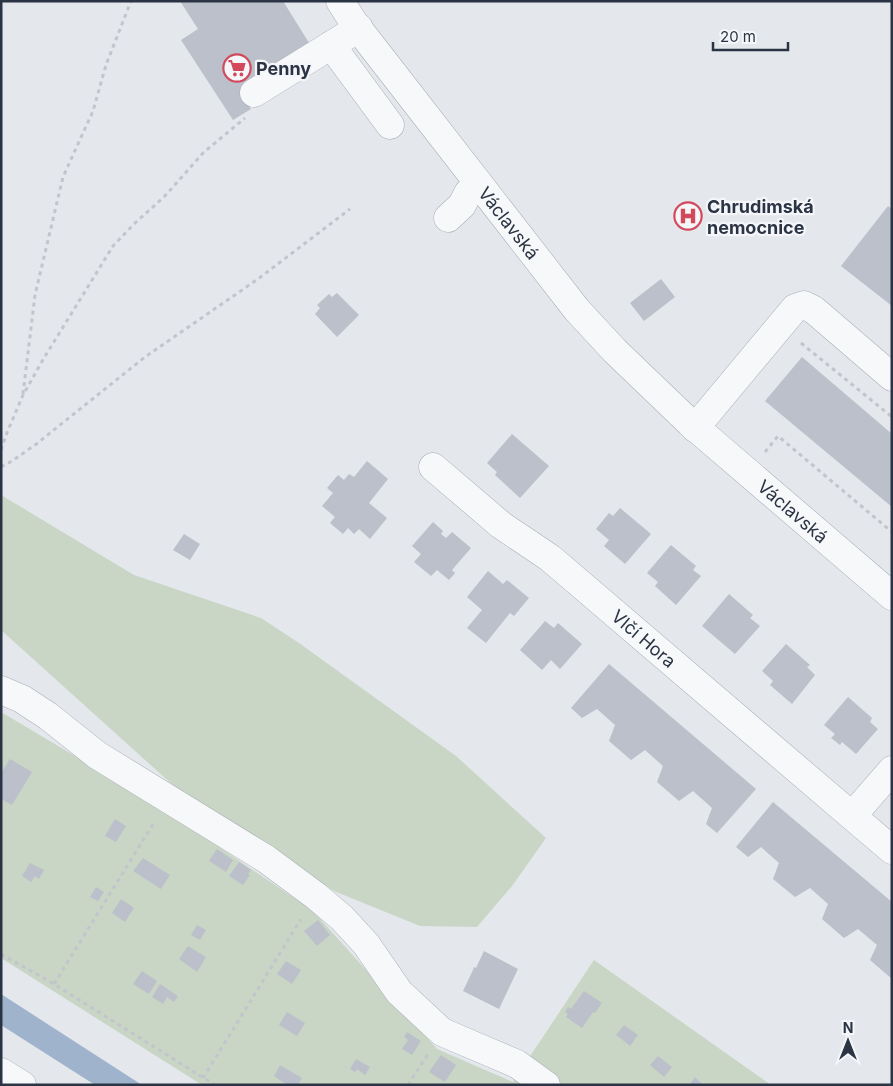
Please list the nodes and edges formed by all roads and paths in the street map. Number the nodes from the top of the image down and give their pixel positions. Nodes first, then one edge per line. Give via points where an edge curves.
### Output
1 (131, 1) edge
2 (340, 1) edge
3 (359, 28) junction
4 (331, 45) junction
5 (254, 94) joint
6 (390, 125) dead end
7 (474, 189) junction
8 (350, 209) dead end
9 (443, 212) dead end
10 (797, 340) dead end
11 (892, 377) edge
12 (23, 395) junction
13 (892, 417) edge
14 (695, 428) junction
15 (1, 450) edge
16 (763, 454) dead end
17 (1, 467) edge
18 (433, 467) dead end
19 (892, 532) edge
20 (892, 596) edge
21 (1, 690) edge
22 (892, 770) edge
23 (169, 799) junction
24 (852, 816) junction
25 (892, 850) edge
26 (316, 896) junction
27 (1, 954) edge
28 (54, 984) junction
29 (442, 1032) junction
30 (1, 1072) edge
31 (203, 1078) junction
32 (22, 1085) edge
33 (215, 1085) edge
34 (408, 1085) edge
35 (546, 1085) edge

1 - 12 path via 106,65 93,111 63,177 35,295
2 - 3 street, Václavská
3 - 4 street
3 - 7 street, Václavská
4 - 5 street
4 - 6 street
5 - 12 path via 260,106 202,154 164,197 113,246
7 - 9 street via 462,205
7 - 14 street, Václavská via 577,310
8 - 17 path via 258,279 145,356 36,445
10 - 13 path
11 - 14 street via 804,304 795,308
12 - 15 path
14 - 20 street, Václavská
16 - 19 path via 778,436
18 - 24 street, Vlčí Hora via 501,525 550,558
21 - 23 street via 22,698 97,755
22 - 24 street
23 - 26 street via 266,859
23 - 28 path
24 - 25 street, Vlčí Hora
26 - 29 street via 366,944 399,992
26 - 31 path
27 - 28 path
28 - 31 path
29 - 34 path
29 - 35 street via 517,1064
30 - 32 street
31 - 33 path

